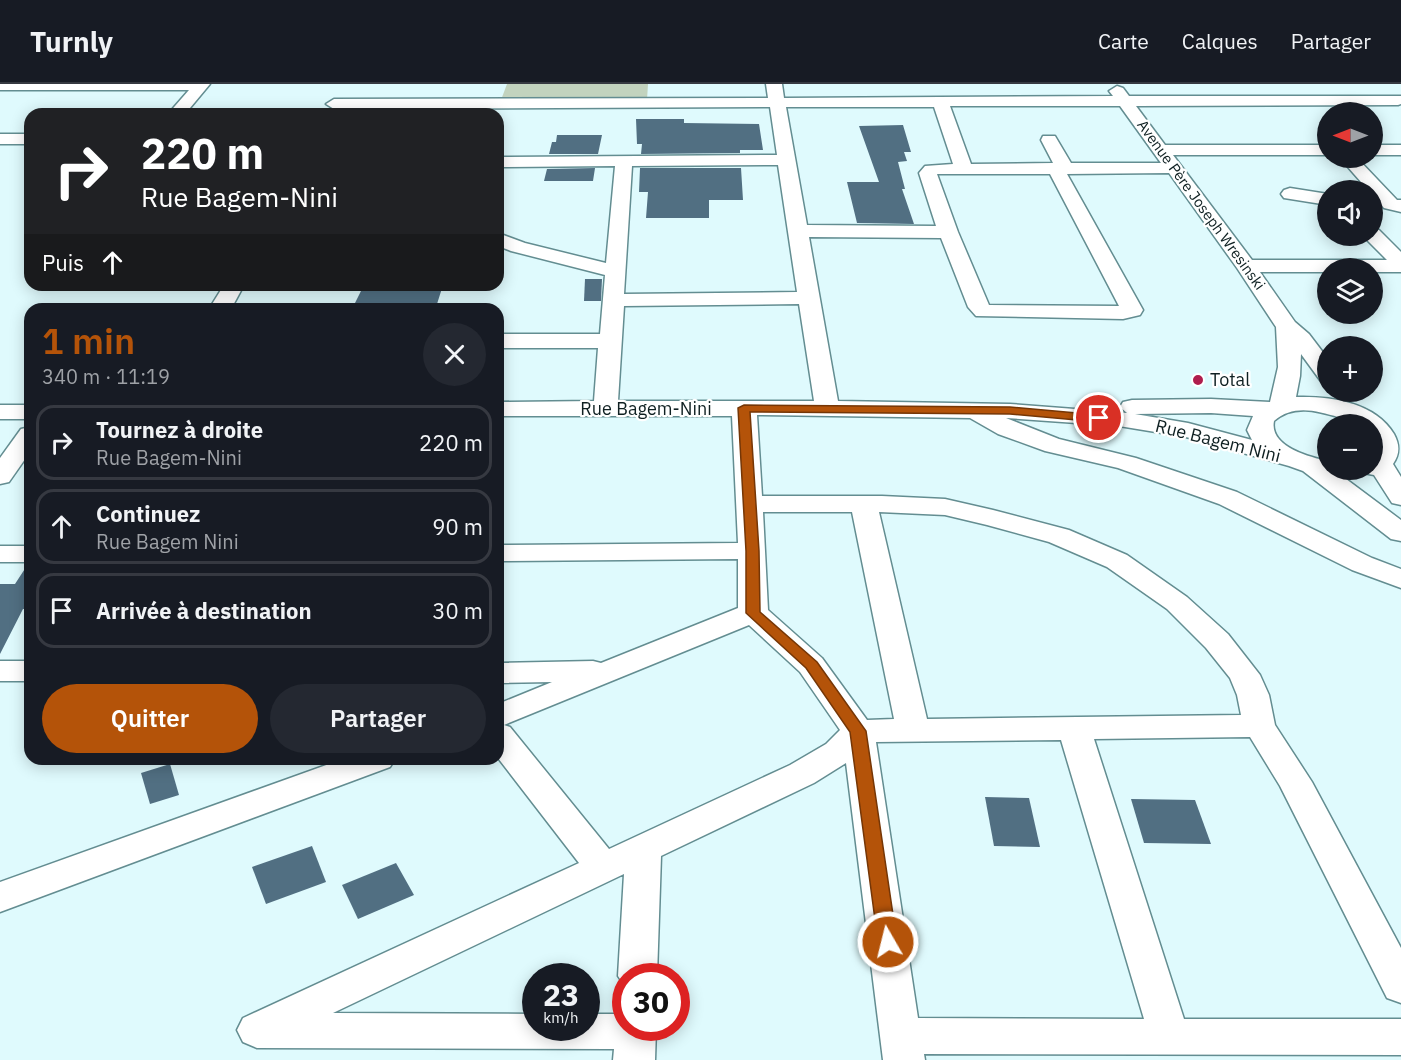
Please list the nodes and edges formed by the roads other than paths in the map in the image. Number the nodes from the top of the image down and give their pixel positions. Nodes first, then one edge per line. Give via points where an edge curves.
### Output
1 (344, 84) edge
2 (498, 84) edge
3 (657, 84) edge
4 (917, 84) edge
5 (1113, 84) edge
6 (1271, 84) edge
7 (1378, 84) edge
8 (0, 85) edge
9 (46, 85) edge
10 (201, 85) edge
11 (776, 93) edge
12 (932, 101) junction
13 (1125, 101) junction
14 (1288, 101) junction
15 (1399, 101) edge
16 (656, 102) junction
17 (492, 103) junction
18 (181, 108) edge
19 (332, 108) edge
20 (358, 108) edge
21 (0, 139) edge
22 (24, 139) edge
23 (1049, 140) dead end
24 (1161, 150) junction
25 (1317, 150) edge
26 (1383, 150) edge
27 (1401, 150) edge
28 (624, 160) junction
29 (786, 160) junction
30 (504, 162) edge
31 (1175, 168) junction
32 (1357, 168) edge
33 (964, 169) junction
34 (1061, 169) junction
35 (1290, 194) dead end
36 (1317, 198) edge
37 (1401, 206) edge
38 (800, 231) junction
39 (948, 232) junction
40 (504, 241) edge
41 (1383, 245) edge
42 (1401, 264) edge
43 (1246, 266) junction
44 (614, 271) junction
45 (809, 298) junction
46 (614, 300) junction
47 (1287, 327) junction
48 (504, 341) edge
49 (609, 341) junction
50 (1317, 361) edge
51 (1347, 402) edge
52 (744, 408) junction
53 (826, 408) junction
54 (1277, 408) junction
55 (504, 409) edge
56 (606, 409) junction
57 (972, 410) junction
58 (1010, 411) junction
59 (0, 412) edge
60 (24, 412) edge
61 (1356, 414) joint
62 (1391, 430) edge
63 (24, 442) edge
64 (1383, 464) edge
65 (1316, 466) edge
66 (1383, 467) edge
67 (0, 476) edge
68 (1401, 497) edge
69 (750, 504) junction
70 (864, 504) junction
71 (1401, 533) edge
72 (752, 551) junction
73 (504, 553) edge
74 (0, 554) edge
75 (24, 554) edge
76 (1401, 579) edge
77 (753, 613) junction
78 (0, 671) edge
79 (24, 671) edge
80 (610, 671) junction
81 (504, 673) edge
82 (504, 714) edge
83 (1260, 726) junction
84 (1074, 728) junction
85 (913, 730) junction
86 (858, 731) junction
87 (504, 743) edge
88 (362, 765) edge
89 (643, 850) junction
90 (604, 868) junction
91 (0, 897) edge
92 (639, 963) edge
93 (1401, 986) edge
94 (1401, 1037) edge
95 (1170, 1038) junction
96 (612, 1039) edge
97 (902, 1048) edge

1 - 19 street
2 - 17 street
3 - 16 street
4 - 12 street
5 - 13 street, Avenue Père Joseph Wresinski
6 - 14 street
7 - 15 street
8 - 9 street
9 - 10 street
10 - 18 street
11 - 12 street
11 - 16 street
11 - 29 street
12 - 13 street
12 - 33 street
13 - 14 street
13 - 24 street, Avenue Père Joseph Wresinski
14 - 15 street
16 - 17 street
17 - 20 street
21 - 22 street
23 - 34 street
24 - 25 street
24 - 31 street, Avenue Père Joseph Wresinski
26 - 27 street
28 - 29 street
28 - 30 street
28 - 44 street
29 - 38 street
31 - 34 street
31 - 43 street, Avenue Père Joseph Wresinski
32 - 37 street via 1391,204
33 - 34 street
33 - 39 street via 928,173
34 - 39 street via 1132,310 1129,312 984,311
35 - 36 street
38 - 39 street
38 - 45 street
40 - 44 street
41 - 42 street
42 - 43 street
43 - 47 street, Avenue Père Joseph Wresinski
44 - 46 street
45 - 46 street
45 - 53 street
46 - 49 street
47 - 50 street, Avenue Père Joseph Wresinski
47 - 54 street, Avenue Père Joseph Wresinski via 1292,357 1287,386
48 - 49 street
49 - 56 street
51 - 61 street
52 - 53 street, Rue Bagem-Nini
52 - 56 street, Rue Bagem-Nini
52 - 69 street
53 - 57 street, Rue Bagem-Nini
54 - 58 street, Rue Bagem Nini via 1046,407
54 - 61 street, Rue Bagem Nini via 1316,404
54 - 65 street, Avenue Père Joseph Wresinski via 1264,416 1260,424 1267,442 1278,451
55 - 56 street, Rue Bagem-Nini
57 - 58 street, Rue Bagem-Nini
57 - 76 street via 1007,429 1054,446 1127,463 1228,498
58 - 65 street, Rue Bagem Nini via 1159,425 1219,437
59 - 60 street
62 - 64 street via 1395,454
63 - 67 street
65 - 71 street
66 - 68 street
69 - 70 street
69 - 72 street
70 - 83 street via 945,507 1059,536 1117,561 1177,603 1216,641 1244,675
70 - 85 street
72 - 73 street
72 - 77 street
74 - 75 street
77 - 80 street
77 - 86 street via 811,665
78 - 79 street
80 - 81 street
80 - 82 street
83 - 84 street
83 - 93 street via 1295,782
84 - 85 street
84 - 95 street
85 - 86 street
86 - 89 street via 838,752 802,774
86 - 97 street
87 - 90 street
88 - 91 street
89 - 90 street
89 - 92 street
90 - 96 street via 257,1030
94 - 95 street
95 - 97 street

